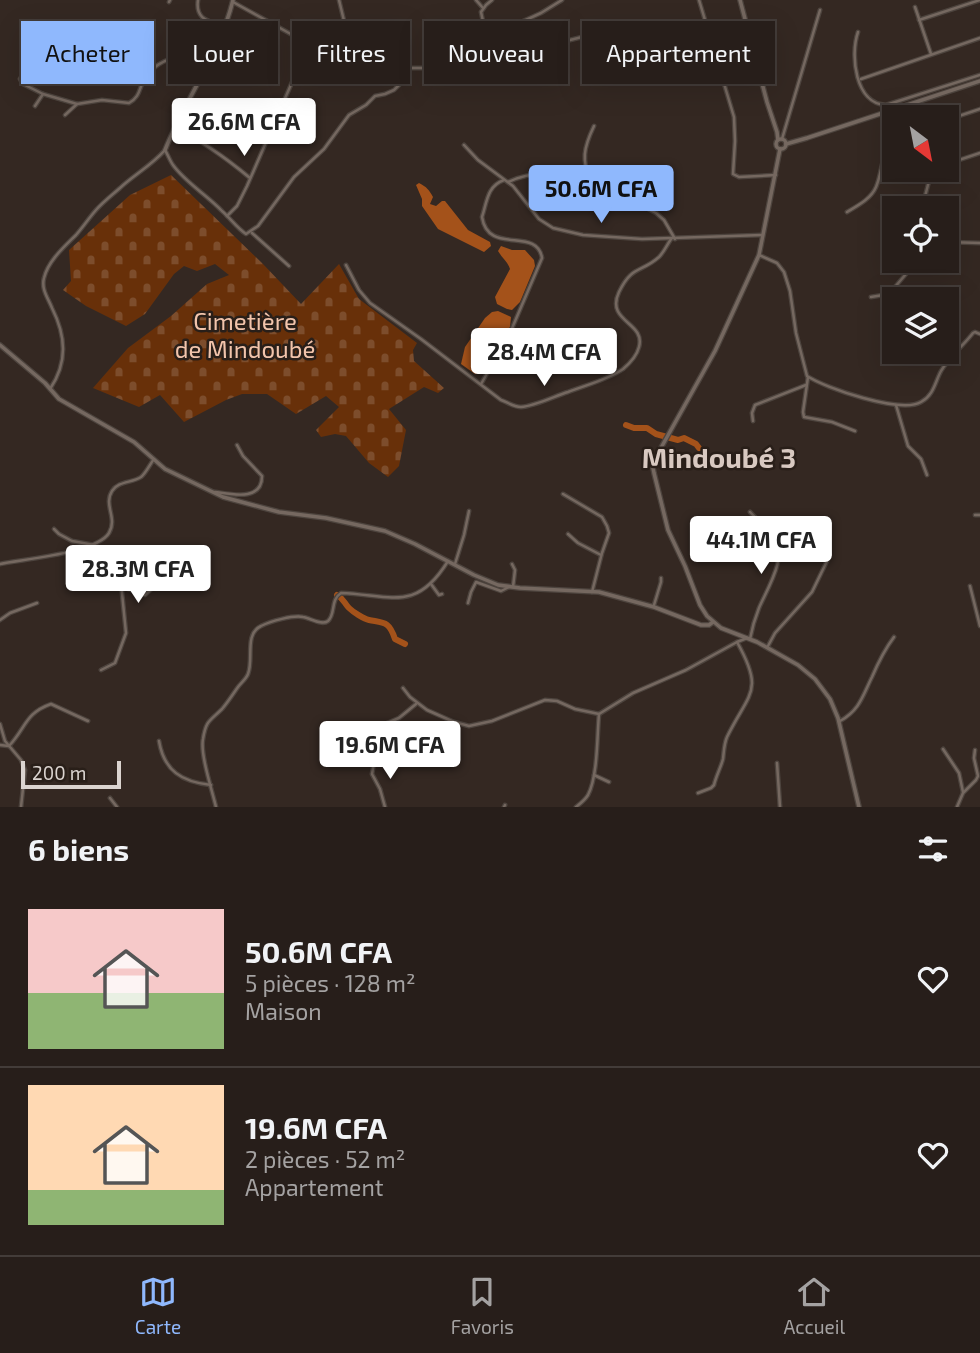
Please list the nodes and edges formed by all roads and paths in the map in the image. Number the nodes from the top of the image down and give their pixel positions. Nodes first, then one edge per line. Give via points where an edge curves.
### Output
1 (198, 0) edge
2 (339, 0) edge
3 (476, 0) edge
4 (492, 0) edge
5 (562, 0) edge
6 (699, 0) edge
7 (740, 0) edge
8 (980, 0) edge
9 (233, 1) edge
10 (915, 7) dead end
11 (483, 8) junction
12 (820, 10) dead end
13 (919, 20) junction
14 (209, 21) edge
15 (227, 21) edge
16 (344, 21) edge
17 (483, 21) edge
18 (523, 21) edge
19 (705, 21) edge
20 (858, 32) dead end
21 (582, 37) edge
22 (980, 38) edge
23 (931, 54) junction
24 (980, 75) edge
25 (859, 79) junction
26 (980, 82) edge
27 (25, 84) edge
28 (143, 84) edge
29 (198, 84) edge
30 (724, 84) edge
31 (43, 94) junction
32 (76, 104) junction
33 (35, 106) dead end
34 (980, 109) edge
35 (65, 116) dead end
36 (959, 116) edge
37 (594, 126) dead end
38 (175, 128) junction
39 (780, 140) junction
40 (789, 143) junction
41 (464, 145) dead end
42 (780, 149) junction
43 (165, 150) junction
44 (980, 153) edge
45 (959, 160) edge
46 (882, 164) edge
47 (776, 174) junction
48 (251, 178) junction
49 (506, 181) junction
50 (591, 185) junction
51 (847, 212) dead end
52 (228, 216) junction
53 (251, 232) junction
54 (762, 235) junction
55 (673, 239) junction
56 (959, 242) edge
57 (980, 243) edge
58 (759, 255) junction
59 (346, 265) dead end
60 (289, 266) dead end
61 (906, 273) edge
62 (871, 297) dead end
63 (980, 334) edge
64 (0, 345) edge
65 (959, 349) edge
66 (947, 364) edge
67 (808, 377) junction
68 (481, 384) junction
69 (806, 385) junction
70 (50, 389) junction
71 (896, 405) junction
72 (753, 421) dead end
73 (855, 431) dead end
74 (237, 445) dead end
75 (153, 459) junction
76 (927, 475) dead end
77 (211, 492) junction
78 (563, 494) dead end
79 (469, 511) dead end
80 (750, 512) dead end
81 (975, 514) dead end
82 (980, 515) edge
83 (54, 529) dead end
84 (568, 534) dead end
85 (94, 545) junction
86 (601, 555) junction
87 (449, 561) junction
88 (827, 561) dead end
89 (0, 564) edge
90 (455, 564) junction
91 (512, 564) dead end
92 (121, 577) junction
93 (661, 578) dead end
94 (172, 584) dead end
95 (431, 584) junction
96 (970, 586) dead end
97 (511, 587) junction
98 (592, 592) junction
99 (442, 594) dead end
100 (37, 603) dead end
101 (468, 603) dead end
102 (654, 607) junction
103 (0, 620) edge
104 (713, 622) junction
105 (980, 626) edge
106 (894, 637) dead end
107 (748, 639) junction
108 (737, 642) junction
109 (768, 648) junction
110 (101, 670) dead end
111 (403, 688) dead end
112 (416, 703) junction
113 (599, 714) junction
114 (88, 721) dead end
115 (839, 722) junction
116 (0, 724) edge
117 (371, 730) dead end
118 (159, 741) dead end
119 (0, 745) edge
120 (9, 746) junction
121 (943, 748) dead end
122 (975, 750) dead end
123 (375, 757) dead end
124 (777, 763) dead end
125 (593, 775) junction
126 (610, 782) dead end
127 (211, 785) junction
128 (698, 793) dead end
129 (963, 793) junction
130 (110, 798) dead end
131 (21, 807) edge
132 (117, 807) edge
133 (216, 807) edge
134 (385, 807) edge
135 (576, 807) edge
136 (780, 807) edge
137 (859, 807) edge
138 (957, 807) edge

1 - 14 street via 197,11
2 - 16 street
3 - 11 street
4 - 11 street
5 - 18 street
6 - 19 street
7 - 39 street
8 - 13 street
9 - 15 street
9 - 48 street via 298,38 304,49
10 - 13 street
11 - 17 street
12 - 39 street
13 - 23 street
20 - 25 street via 854,47
21 - 53 street via 492,64 408,68 394,90 375,96 349,115
22 - 23 street
23 - 25 street
24 - 25 street via 883,105 866,95
26 - 40 street
27 - 31 street
28 - 32 street via 129,103 94,100
29 - 38 street
30 - 47 street via 734,117 733,174
31 - 32 street
31 - 33 street
32 - 35 street
34 - 36 street
37 - 50 street via 584,154
38 - 43 street
38 - 48 street via 197,138
39 - 40 street
39 - 42 street via 776,146
40 - 42 street
41 - 49 street
42 - 47 street
43 - 52 street via 180,172
43 - 70 street via 96,210 48,268 44,288 64,349
44 - 45 street
46 - 51 street via 874,190
47 - 54 street
48 - 52 street
49 - 50 street via 551,173
49 - 55 street via 539,219 553,228 583,235
49 - 68 street via 489,191 482,222 498,239 534,244 542,258 510,333
50 - 55 street via 656,213
52 - 53 street via 243,233
53 - 60 street
54 - 55 street
54 - 58 street
55 - 68 street via 661,255 630,274 617,298 617,310 636,331 640,343 624,368 521,407 501,400
56 - 57 street
58 - 67 street via 777,263 784,272
58 - 104 street via 653,468 667,524 700,605
59 - 68 street via 370,303
61 - 62 street via 889,293
63 - 65 street via 973,333
64 - 70 street
66 - 71 street via 928,397 916,404
67 - 69 street
67 - 71 street via 840,391
69 - 72 street via 755,405
69 - 73 street via 804,417
70 - 75 street
71 - 76 street via 908,446 921,459
74 - 77 street via 262,476 262,484 247,495
75 - 77 street
75 - 85 street via 142,476 112,490 111,530
77 - 87 street via 279,512 385,531
78 - 86 street via 605,521 609,533
79 - 90 street
80 - 107 street via 774,535 779,554
81 - 82 street
83 - 85 street via 72,541
84 - 86 street
85 - 89 street
85 - 92 street
86 - 98 street
87 - 90 street
87 - 95 street
88 - 109 street via 812,592 775,633
90 - 97 street
91 - 97 street
92 - 94 street via 128,589 143,594 158,583
92 - 110 street via 126,633 115,663
93 - 102 street
95 - 99 street
95 - 127 street via 395,599 341,593 327,622 298,616 254,631 248,674 210,718 203,738
96 - 105 street
97 - 98 street
97 - 101 street via 501,590 476,582
98 - 102 street
100 - 103 street
102 - 104 street via 701,625
104 - 107 street
106 - 115 street via 864,696
107 - 108 street
107 - 109 street
108 - 113 street
108 - 128 street via 750,667 752,687 726,739 714,785
109 - 115 street via 815,680 830,699
111 - 112 street
112 - 113 street via 469,726 545,701
112 - 117 street via 399,718
113 - 125 street
114 - 120 street via 51,704 29,717
115 - 137 street
116 - 120 street
118 - 127 street via 172,771
119 - 120 street
120 - 131 street via 25,770
121 - 129 street via 959,773
122 - 129 street via 978,776
123 - 134 street via 372,774
124 - 136 street
125 - 126 street
125 - 135 street via 589,794
127 - 133 street
129 - 138 street
130 - 132 street

